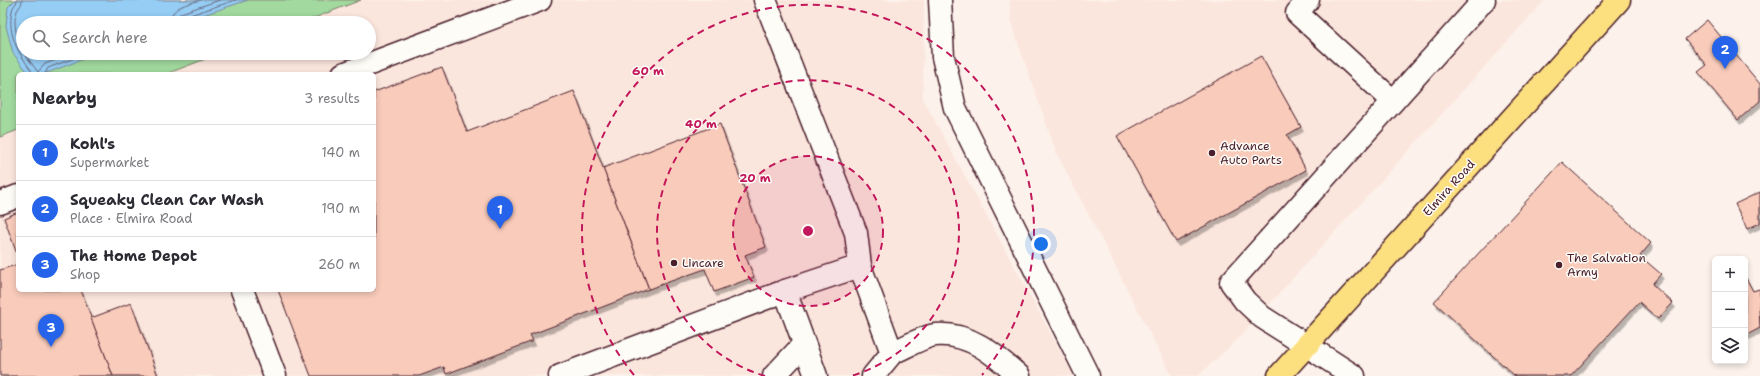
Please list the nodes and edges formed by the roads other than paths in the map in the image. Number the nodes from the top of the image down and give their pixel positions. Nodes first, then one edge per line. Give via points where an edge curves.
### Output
1 (540, 0) edge
2 (765, 0) edge
3 (940, 0) edge
4 (1308, 0) edge
5 (1484, 0) edge
6 (1618, 0) edge
7 (348, 72) edge
8 (1394, 101) junction
9 (16, 197) edge
10 (0, 203) edge
11 (860, 266) junction
12 (243, 292) edge
13 (785, 292) junction
14 (803, 345) junction
15 (1307, 345) junction
16 (892, 352) junction
17 (593, 370) edge
18 (275, 376) edge
19 (560, 376) edge
20 (774, 376) edge
21 (816, 376) edge
22 (873, 376) edge
23 (1019, 376) edge
24 (1088, 376) edge
25 (1279, 376) edge
26 (1354, 376) edge

1 - 7 street
2 - 11 street via 856,233
3 - 24 street via 943,57 955,108
4 - 8 street via 1296,13
5 - 8 street
6 - 15 highway, Elmira Road
8 - 15 street via 1231,282 1244,301 1262,317
9 - 10 street
11 - 13 street
11 - 16 street
12 - 18 street
13 - 14 street
13 - 17 street
14 - 20 street
14 - 21 street
15 - 25 highway, Elmira Road
15 - 26 street
16 - 22 street
16 - 23 street via 934,335 955,337 977,343
17 - 19 street

